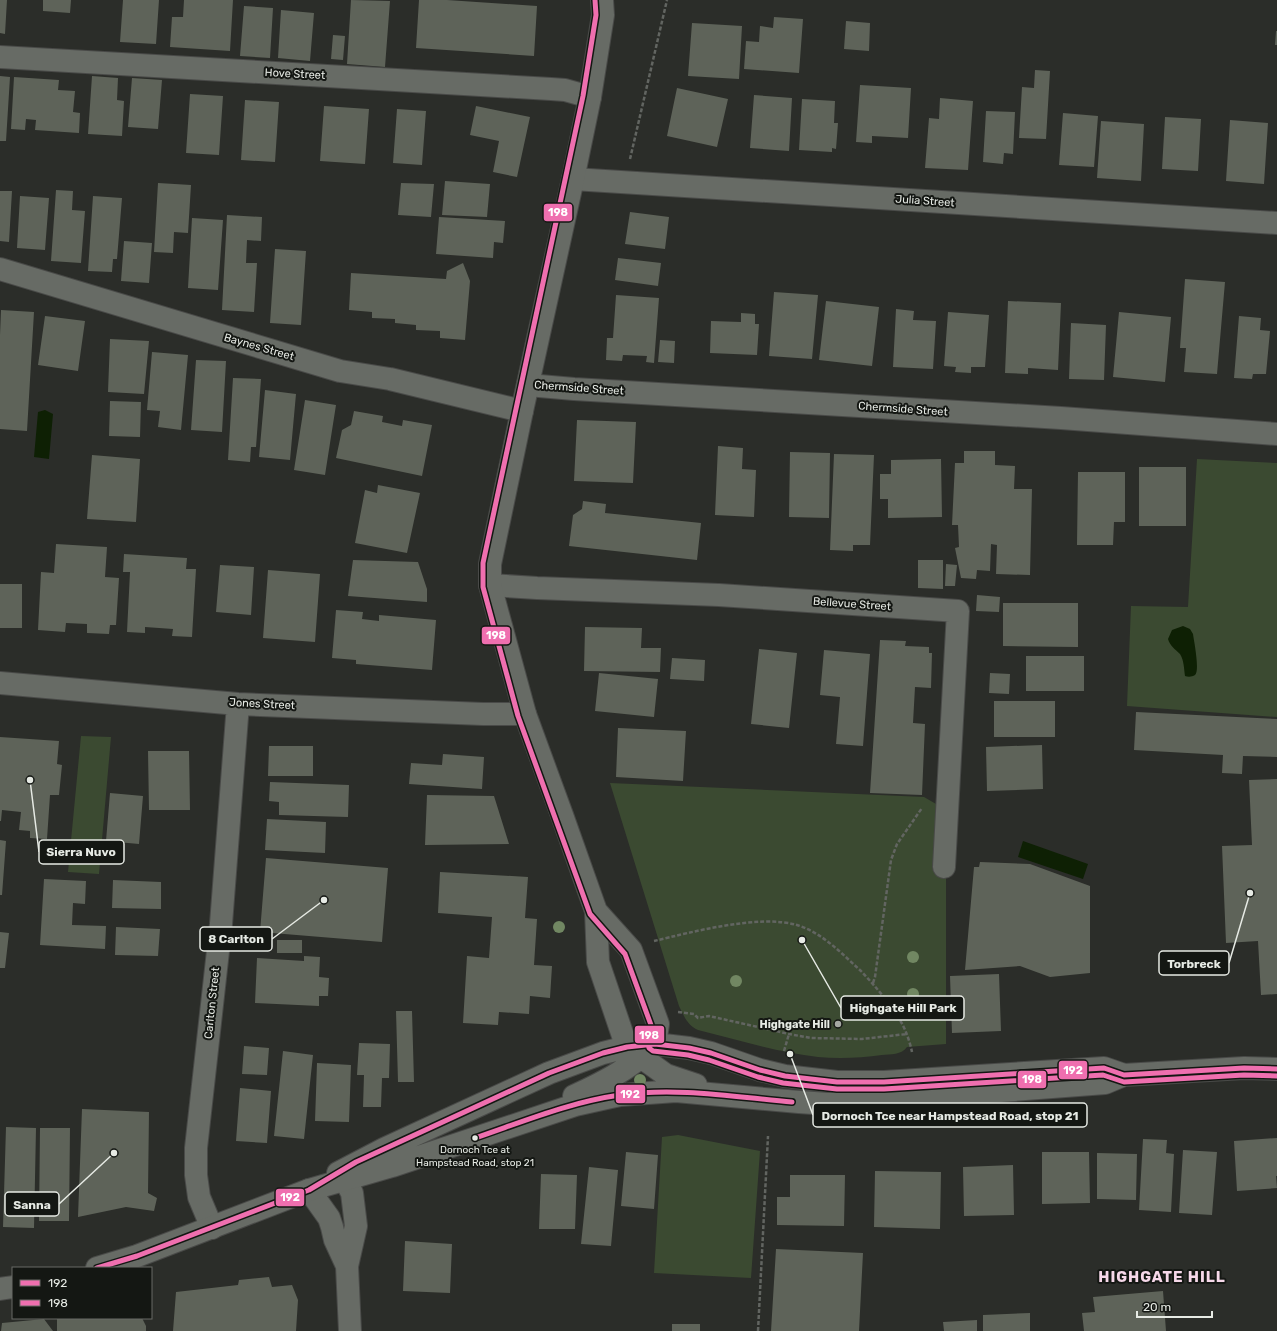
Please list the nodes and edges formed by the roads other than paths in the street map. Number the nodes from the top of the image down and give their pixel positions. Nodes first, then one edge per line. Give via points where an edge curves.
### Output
1 (602, 0) edge
2 (0, 57) edge
3 (590, 97) junction
4 (573, 179) junction
5 (1277, 223) edge
6 (0, 269) edge
7 (528, 385) junction
8 (522, 410) junction
9 (1277, 434) edge
10 (490, 585) junction
11 (0, 683) edge
12 (238, 704) junction
13 (524, 714) junction
14 (944, 866) dead end
15 (596, 911) junction
16 (641, 1050) junction
17 (1277, 1069) edge
18 (1124, 1074) junction
19 (744, 1096) junction
20 (496, 1130) junction
21 (342, 1176) junction
22 (309, 1190) junction
23 (212, 1228) junction
24 (346, 1266) junction
25 (100, 1267) edge
26 (12, 1287) edge
27 (0, 1289) edge
28 (350, 1331) edge

1 - 3 street via 603,15
2 - 3 street, Hove Street via 551,89
3 - 4 street
4 - 5 street, Julia Street
4 - 7 street
6 - 8 street, Baynes Street via 340,370
7 - 8 street
7 - 9 street, Chermside Street
8 - 10 street via 490,564
10 - 13 street
10 - 14 street, Bellevue Street via 719,595 958,611
11 - 12 street, Jones Street
12 - 13 street, Jones Street
12 - 23 street, Carlton Street via 221,924 196,1148 199,1197
13 - 15 street
15 - 16 street via 598,962
15 - 16 street via 630,950 658,1024
16 - 18 street via 690,1048 785,1076 837,1082 884,1082 1104,1068
16 - 19 street via 666,1075 690,1084
16 - 20 street via 608,1081
16 - 21 street via 603,1052 549,1073 384,1149
17 - 18 street via 1244,1068
18 - 19 street via 1105,1083 864,1102 828,1104
19 - 20 street via 676,1091 620,1095 575,1105
20 - 21 street via 392,1166
21 - 22 street
21 - 24 street via 352,1193 356,1226
22 - 23 street
22 - 24 street via 329,1218
23 - 25 street via 138,1256
24 - 28 street
26 - 27 street

